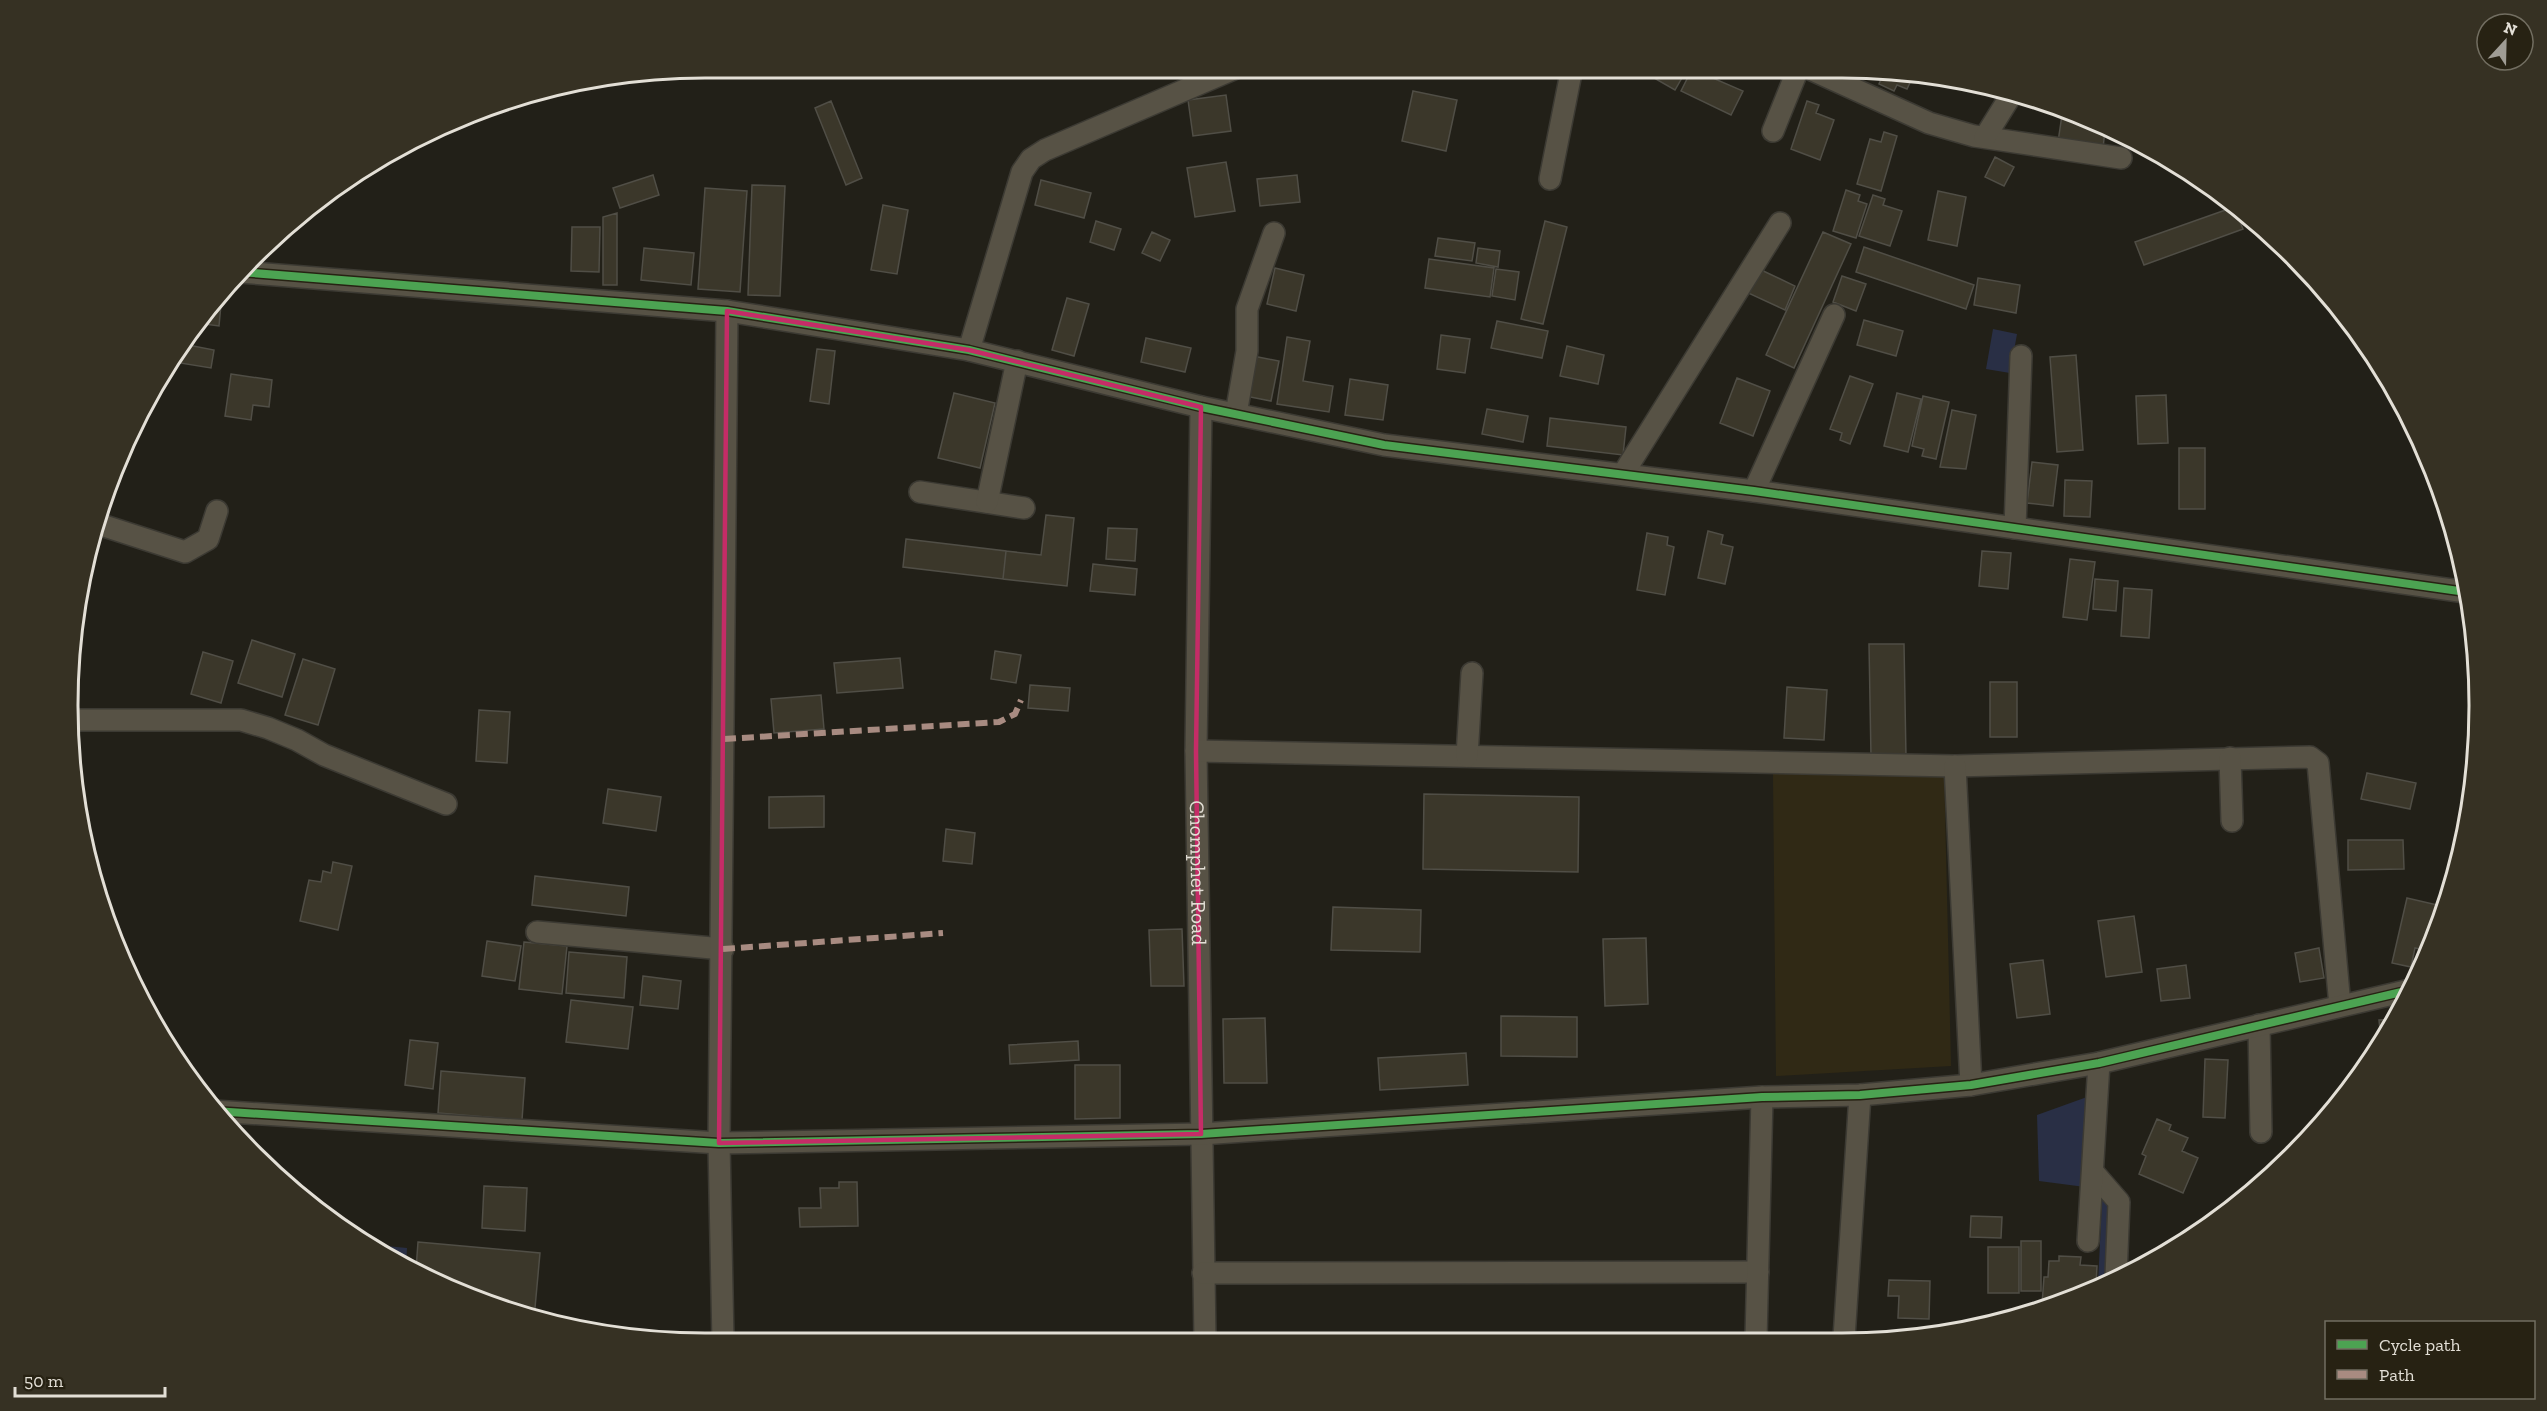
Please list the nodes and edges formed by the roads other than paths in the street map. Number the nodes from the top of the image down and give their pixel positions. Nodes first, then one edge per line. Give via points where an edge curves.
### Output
1 (1213, 78) edge
2 (1570, 78) edge
3 (1794, 78) edge
4 (1830, 78) edge
5 (2008, 100) edge
6 (1773, 131) dead end
7 (1985, 137) junction
8 (2121, 158) dead end
9 (1550, 179) dead end
10 (1780, 223) dead end
11 (1274, 233) dead end
12 (252, 273) edge
13 (727, 311) junction
14 (1834, 315) dead end
15 (969, 350) junction
16 (2021, 356) dead end
17 (1017, 362) junction
18 (1201, 407) junction
19 (1236, 414) junction
20 (1623, 474) junction
21 (1754, 491) junction
22 (920, 492) dead end
23 (987, 502) junction
24 (1024, 508) dead end
25 (217, 511) dead end
26 (104, 526) edge
27 (2015, 528) junction
28 (2458, 591) edge
29 (1472, 673) dead end
30 (78, 720) edge
31 (1196, 751) junction
32 (1467, 756) junction
33 (2230, 758) junction
34 (1955, 766) junction
35 (446, 804) dead end
36 (2232, 821) dead end
37 (537, 932) dead end
38 (723, 949) junction
39 (2399, 993) edge
40 (2340, 1006) junction
41 (2259, 1025) junction
42 (2099, 1063) junction
43 (1971, 1085) junction
44 (1860, 1095) junction
45 (1762, 1097) junction
46 (228, 1112) edge
47 (2261, 1132) dead end
48 (1201, 1134) junction
49 (719, 1143) junction
50 (2093, 1172) junction
51 (2088, 1241) dead end
52 (2116, 1269) edge
53 (1758, 1272) junction
54 (1203, 1273) junction
55 (723, 1333) edge
56 (1204, 1333) edge
57 (1756, 1333) edge
58 (1844, 1333) edge

1 - 15 street via 1031,159 1022,172
2 - 9 street
3 - 6 street
4 - 7 street via 1929,123
5 - 7 street
7 - 8 street
10 - 20 street
11 - 19 street via 1247,309 1247,351
12 - 13 street
13 - 15 street
13 - 38 street
14 - 21 street
15 - 17 street
16 - 27 street
17 - 18 street
17 - 23 street
18 - 19 street
18 - 31 street, Chomphet Road
19 - 20 street via 1384,446
20 - 21 street
21 - 27 street
22 - 23 street
23 - 24 street
25 - 26 street via 208,539 185,552
27 - 28 street
29 - 32 street
30 - 35 street via 241,720
31 - 32 street
31 - 48 street, Chomphet Road
32 - 34 street
33 - 34 street
33 - 36 street
33 - 40 street via 2310,757 2318,763
34 - 43 street
37 - 38 street
38 - 49 street
39 - 40 street
40 - 41 street
41 - 42 street
41 - 47 street
42 - 43 street
42 - 50 street
43 - 44 street
44 - 45 street
44 - 58 street
45 - 48 street
45 - 53 street
46 - 49 street
48 - 49 street
48 - 54 street, Chomphet Road
49 - 55 street
50 - 51 street
50 - 52 street via 2119,1202
53 - 54 street
53 - 57 street
54 - 56 street, Chomphet Road

